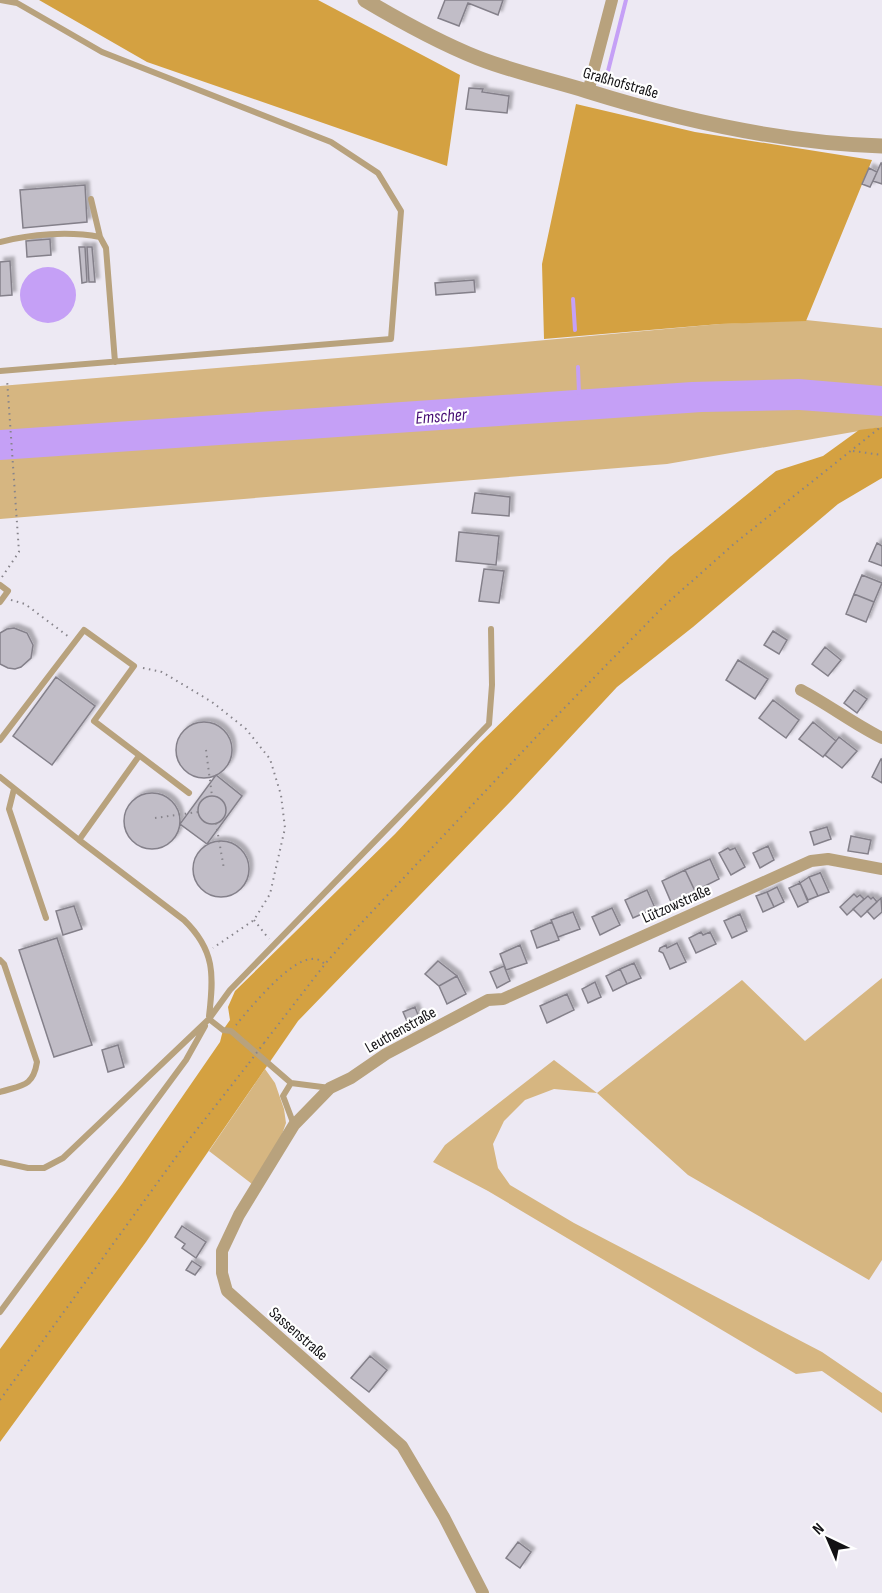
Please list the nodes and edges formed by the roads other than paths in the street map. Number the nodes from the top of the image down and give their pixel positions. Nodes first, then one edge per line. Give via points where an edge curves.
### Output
1 (0, 0) edge
2 (365, 0) edge
3 (612, 0) edge
4 (588, 92) junction
5 (882, 146) edge
6 (91, 199) dead end
7 (100, 237) junction
8 (0, 242) edge
9 (115, 362) junction
10 (3, 370) edge
11 (0, 585) edge
12 (1, 600) edge
13 (491, 629) dead end
14 (801, 690) dead end
15 (882, 738) edge
16 (0, 740) edge
17 (139, 756) junction
18 (0, 777) edge
19 (14, 789) junction
20 (189, 793) dead end
21 (79, 840) junction
22 (882, 869) edge
23 (46, 918) dead end
24 (0, 960) edge
25 (488, 1000) joint
26 (209, 1019) junction
27 (291, 1083) junction
28 (330, 1088) junction
29 (0, 1092) edge
30 (294, 1125) junction
31 (0, 1162) edge
32 (0, 1312) edge
33 (483, 1593) edge

1 - 9 lane via 16,3 102,52 331,142 378,173 401,211 391,339
2 - 4 street, Graßhofstraße via 409,26 478,58
3 - 4 street
4 - 5 street, Graßhofstraße via 725,127 814,141
6 - 7 lane
7 - 8 lane via 81,233
7 - 9 lane via 106,248
9 - 10 lane
11 - 12 lane via 8,591
13 - 26 lane via 489,724 230,990
14 - 15 street
16 - 17 lane via 84,630 134,666 94,721
17 - 20 lane
17 - 21 lane
18 - 19 lane
19 - 21 lane
19 - 23 lane via 9,809
21 - 26 lane via 198,933 211,970
22 - 25 street, Lützowstraße via 828,858 811,861 503,999
24 - 29 lane via 37,1062 35,1075 28,1084
25 - 28 street, Leuthenstraße
26 - 27 lane via 231,1031
26 - 31 lane via 63,1158 44,1168
26 - 32 lane via 186,1060
27 - 28 lane
27 - 30 lane via 283,1095
28 - 30 street, Sassenstraße
30 - 33 street, Sassenstraße via 239,1215 222,1251 222,1273 228,1290 402,1446 444,1516

